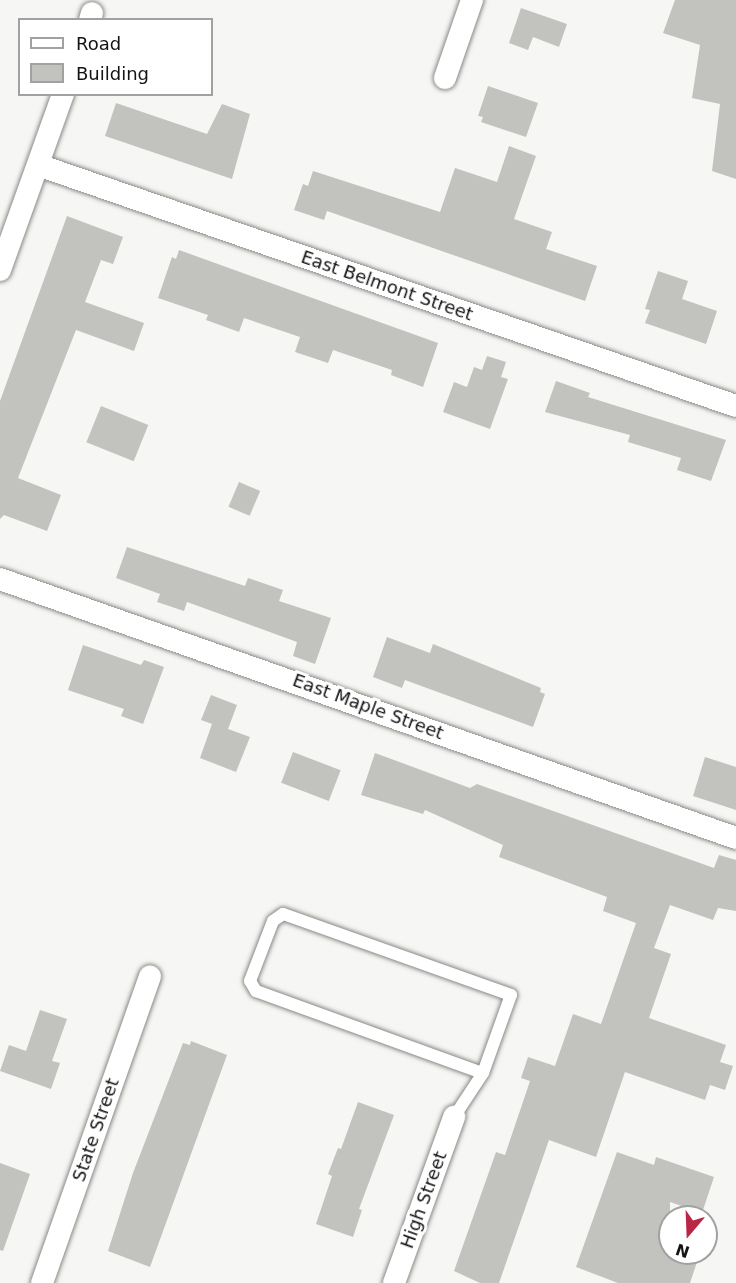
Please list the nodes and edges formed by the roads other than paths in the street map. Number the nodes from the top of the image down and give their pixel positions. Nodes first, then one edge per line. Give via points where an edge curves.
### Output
1 (472, 0) edge
2 (445, 78) dead end
3 (62, 96) edge
4 (38, 165) junction
5 (0, 270) edge
6 (736, 406) edge
7 (0, 579) edge
8 (736, 838) edge
9 (150, 976) dead end
10 (483, 1072) junction
11 (454, 1117) joint
12 (42, 1283) edge
13 (394, 1283) edge

1 - 2 street
3 - 4 street
4 - 5 street
4 - 6 street, East Belmont Street
7 - 8 street, East Maple Street
9 - 12 street, State Street
10 - 10 lane via 256,992 250,981 273,921 283,914 512,995
10 - 11 lane
11 - 13 street, High Street

